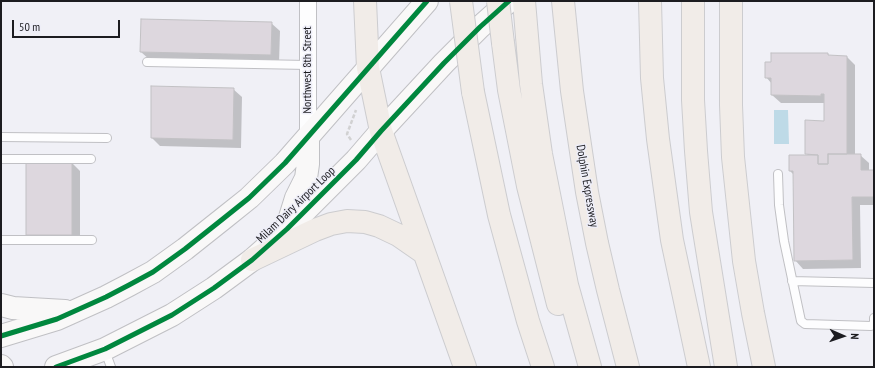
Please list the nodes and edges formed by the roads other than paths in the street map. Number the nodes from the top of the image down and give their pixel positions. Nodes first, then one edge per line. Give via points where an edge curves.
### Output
1 (308, 1) edge
2 (365, 1) edge
3 (427, 1) edge
4 (461, 1) edge
5 (498, 1) edge
6 (508, 1) edge
7 (563, 1) edge
8 (650, 1) edge
9 (693, 1) edge
10 (731, 1) edge
11 (524, 11) edge
12 (147, 62) dead end
13 (308, 65) junction
14 (368, 68) junction
15 (381, 131) junction
16 (1, 137) edge
17 (107, 138) dead end
18 (308, 138) junction
19 (1, 159) edge
20 (91, 159) dead end
21 (778, 174) dead end
22 (287, 229) junction
23 (1, 240) edge
24 (92, 240) dead end
25 (424, 253) junction
26 (252, 260) junction
27 (792, 281) junction
28 (874, 283) edge
29 (1, 305) edge
30 (75, 311) junction
31 (874, 318) edge
32 (1, 336) edge
33 (108, 358) edge
34 (56, 367) edge
35 (465, 367) edge
36 (543, 367) edge
37 (577, 367) edge
38 (590, 367) edge
39 (628, 367) edge
40 (700, 367) edge
41 (726, 367) edge
42 (764, 367) edge

1 - 13 street, Northwest 8th Street
2 - 14 highway
3 - 14 main road
4 - 36 highway, bridge via 473,92 499,215
5 - 37 highway, bridge via 509,90 528,186 552,285
6 - 15 main road, Milam Dairy Airport Loop via 444,63
7 - 39 highway, Dolphin Expressway via 573,98 587,192 606,283
8 - 40 highway via 652,78 658,139 672,240
9 - 41 highway via 693,100 701,212
10 - 42 highway via 733,156 744,261
11 - 38 highway via 543,169 567,285
12 - 13 lane
13 - 18 street, Northwest 8th Street
14 - 15 highway
14 - 18 main road
15 - 22 main road, Milam Dairy Airport Loop via 362,154
15 - 25 highway
16 - 17 lane
18 - 22 main road via 306,178 296,198
18 - 30 main road via 249,198 185,249 153,272
19 - 20 lane
21 - 27 lane via 779,205
22 - 26 main road, Milam Dairy Airport Loop
23 - 24 lane
25 - 26 highway via 398,235 379,226 365,222 347,222 330,224 315,230
25 - 35 highway
26 - 33 main road, Milam Dairy Airport Loop
27 - 28 lane
27 - 31 lane via 803,323 871,326
29 - 30 main road via 22,309
30 - 32 main road
33 - 34 main road, Milam Dairy Airport Loop

